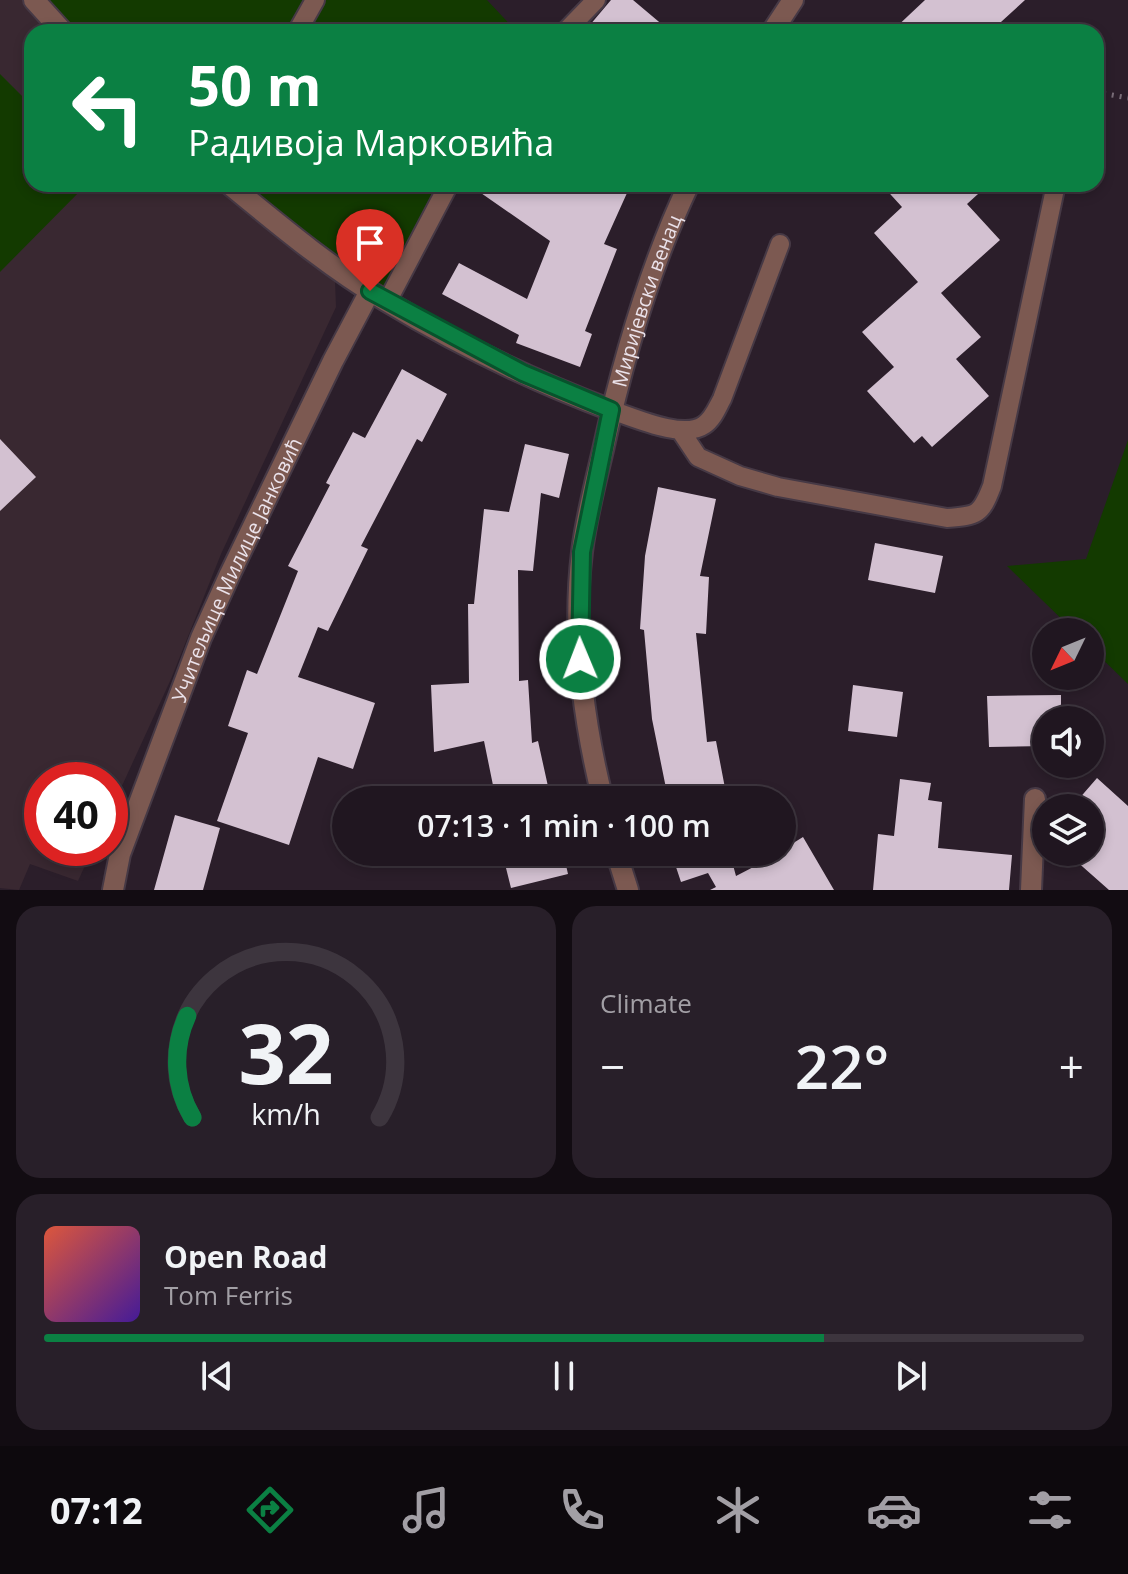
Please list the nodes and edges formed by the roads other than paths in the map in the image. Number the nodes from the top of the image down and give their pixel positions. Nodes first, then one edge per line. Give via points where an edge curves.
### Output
1 (34, 0) edge
2 (315, 0) edge
3 (596, 0) edge
4 (793, 0) edge
5 (56, 24) edge
6 (302, 24) edge
7 (573, 24) edge
8 (777, 24) edge
9 (239, 192) edge
10 (444, 192) edge
11 (685, 192) edge
12 (1054, 192) edge
13 (780, 244) dead end
14 (378, 297) junction
15 (611, 410) junction
16 (680, 430) junction
17 (600, 786) edge
18 (620, 866) edge
19 (1032, 866) edge
20 (113, 890) edge
21 (628, 890) edge
22 (1031, 890) edge

1 - 5 street
2 - 6 lane
3 - 7 lane
4 - 8 street
9 - 14 street
10 - 14 lane
11 - 15 street, Миријевски венац via 663,242
12 - 16 lane via 992,486 974,515 947,518 778,487 698,457
13 - 16 lane via 715,414 704,425
14 - 15 street via 523,373
14 - 20 street, Учитељице Милице Јанковић via 333,361 212,612 120,854
15 - 16 lane
15 - 17 street, Миријевски венац via 582,552 579,630 581,688
18 - 21 street
19 - 22 street

